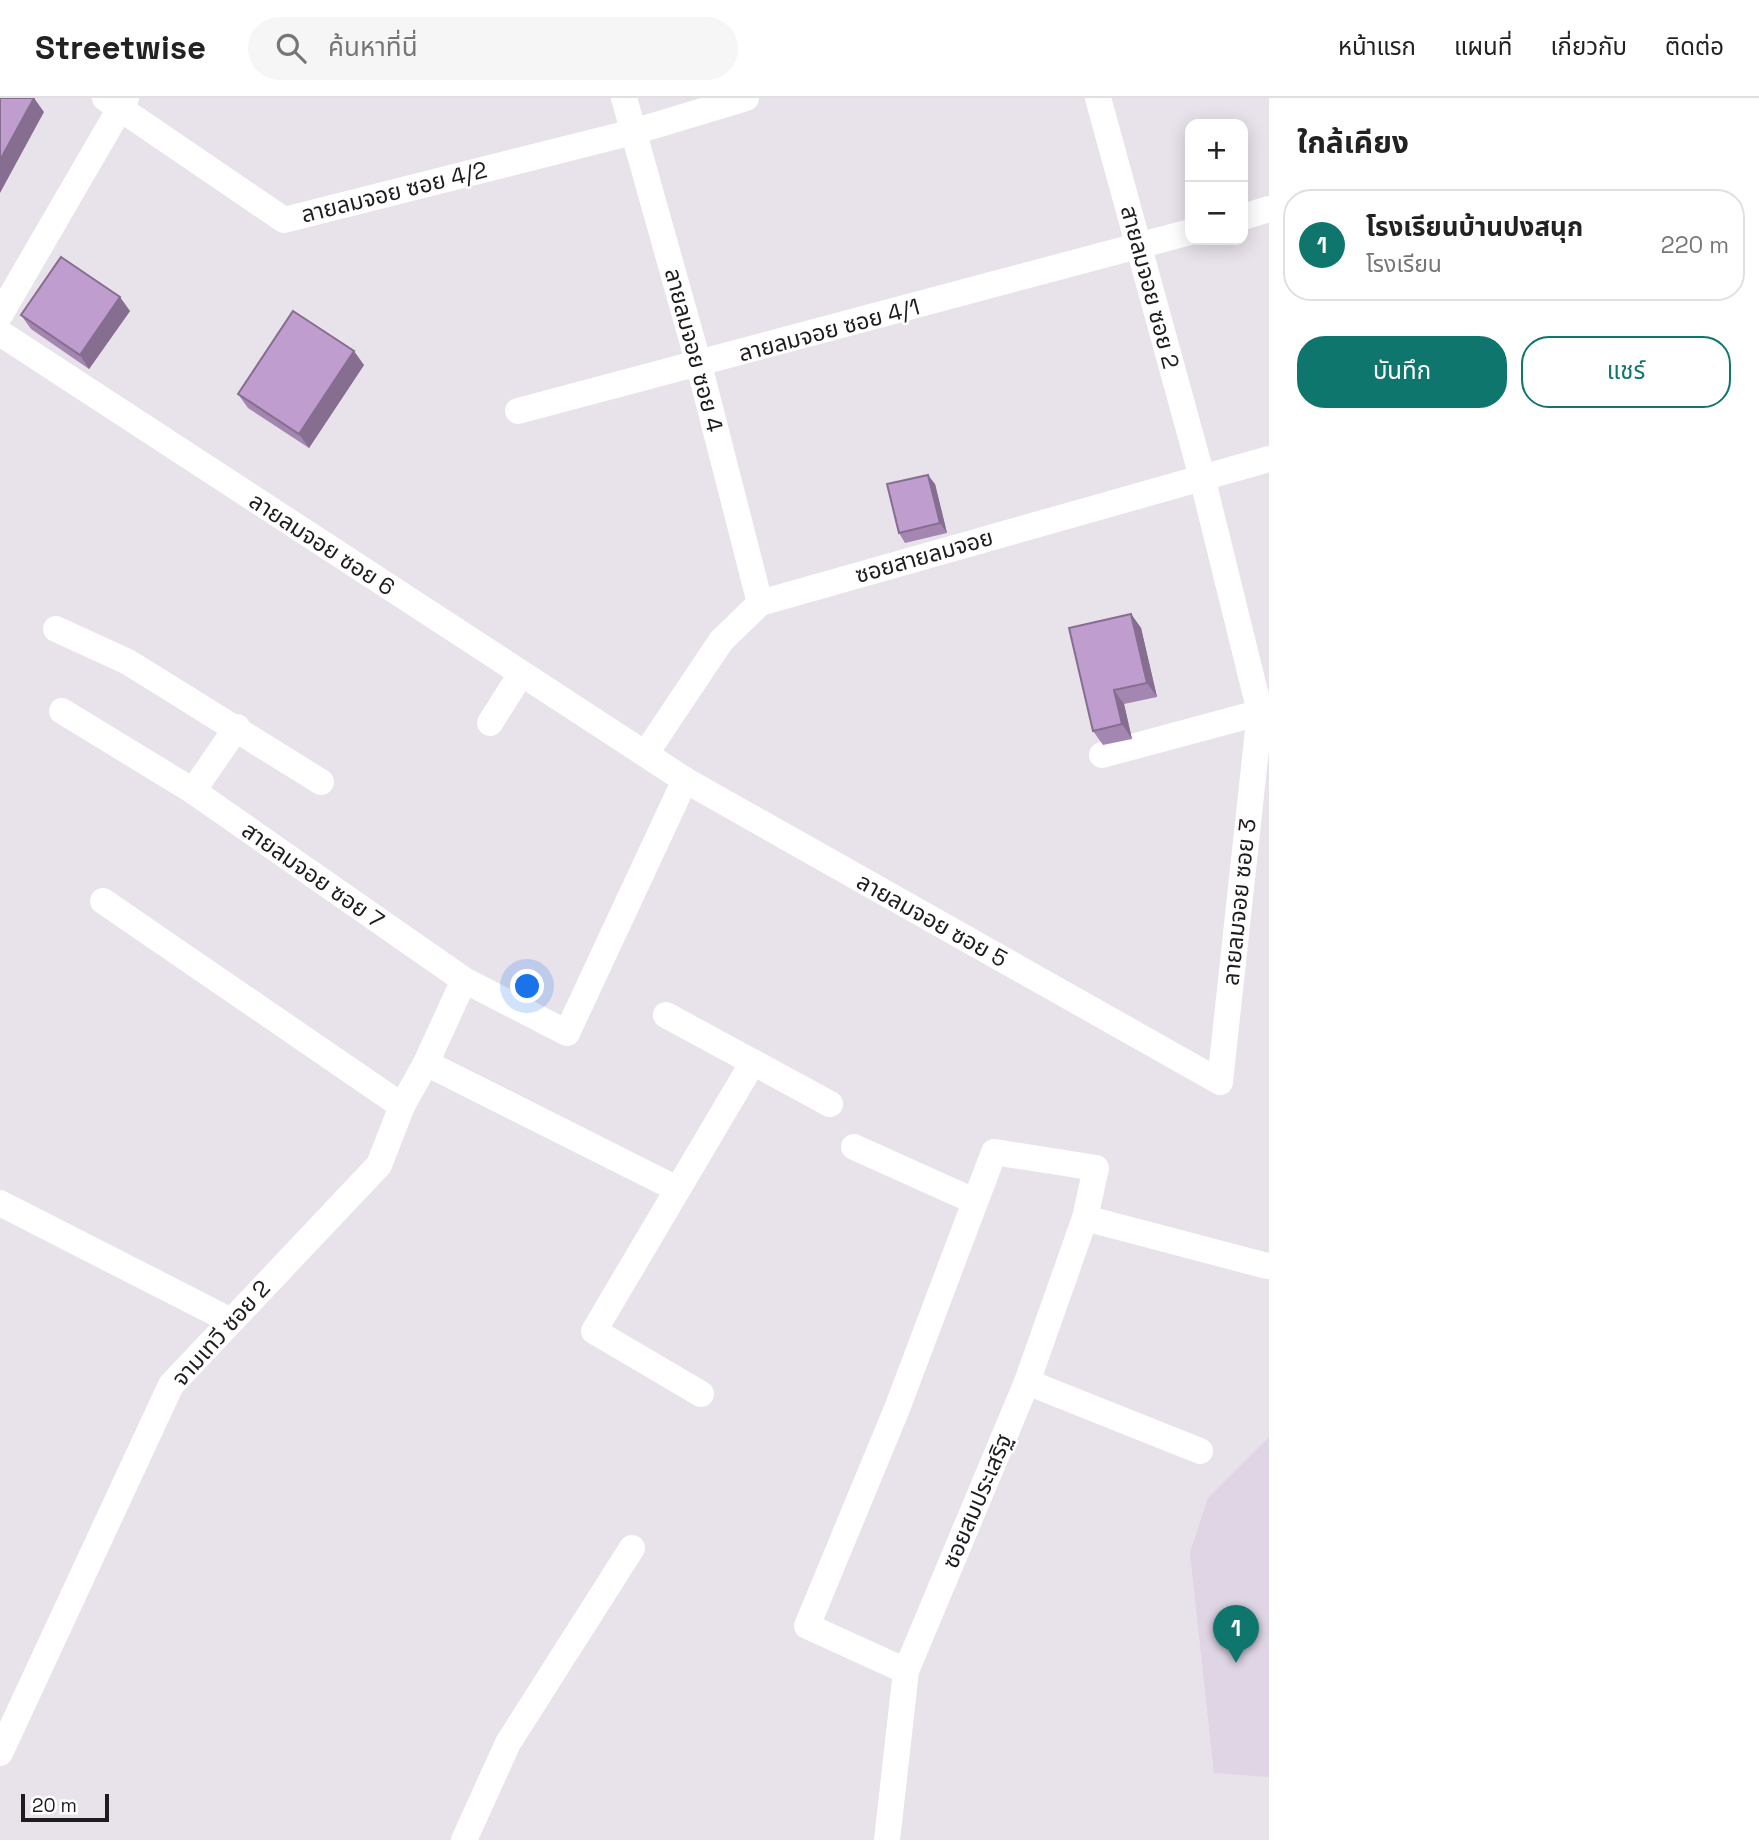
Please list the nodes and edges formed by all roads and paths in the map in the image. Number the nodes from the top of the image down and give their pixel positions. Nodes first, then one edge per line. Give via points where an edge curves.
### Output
1 (624, 98) edge
2 (746, 98) edge
3 (1098, 98) edge
4 (117, 101) edge
5 (633, 132) junction
6 (1269, 209) edge
7 (1248, 215) edge
8 (1185, 233) edge
9 (1139, 247) junction
10 (0, 315) edge
11 (0, 333) edge
12 (699, 365) junction
13 (518, 411) dead end
14 (1269, 459) edge
15 (1202, 477) junction
16 (760, 603) junction
17 (55, 629) dead end
18 (521, 674) junction
19 (62, 711) dead end
20 (1264, 711) edge
21 (490, 723) dead end
22 (237, 727) junction
23 (646, 752) junction
24 (1101, 755) dead end
25 (685, 780) junction
26 (321, 782) dead end
27 (193, 791) junction
28 (103, 901) dead end
29 (464, 979) junction
30 (666, 1015) dead end
31 (753, 1062) junction
32 (426, 1063) junction
33 (1220, 1083) joint
34 (830, 1104) dead end
35 (402, 1106) junction
36 (854, 1147) dead end
37 (677, 1189) junction
38 (974, 1200) junction
39 (0, 1203) edge
40 (1085, 1218) junction
41 (1267, 1266) dead end
42 (231, 1321) junction
43 (1027, 1382) junction
44 (701, 1394) dead end
45 (1200, 1451) dead end
46 (632, 1548) dead end
47 (906, 1671) junction
48 (0, 1752) edge
49 (464, 1840) edge
50 (887, 1840) edge

1 - 5 street, ลายลมจอย ซอย 4
2 - 5 street, ลายลมจอย ซอย 4/2
3 - 9 street, สายลมจอย ซอย 2
4 - 5 street, ลายลมจอย ซอย 4/2 via 284,220
4 - 10 street
5 - 12 street, ลายลมจอย ซอย 4
6 - 7 street
8 - 9 street, ลายลมจอย ซอย 4/1
9 - 12 street, ลายลมจอย ซอย 4/1
9 - 15 street, สายลมจอย ซอย 2
11 - 18 street, ลายลมจอย ซอย 6
12 - 13 street, ลายลมจอย ซอย 4/1
12 - 16 street, ลายลมจอย ซอย 4
14 - 15 street, ซอยสายลมจอย
15 - 16 street, ซอยสายลมจอย
15 - 20 street, ลายลมจอย ซอย 3
16 - 23 street, ซอยสายลมจอย via 721,642
17 - 22 street via 128,662
18 - 21 street
18 - 23 street, ลายลมจอย ซอย 6
19 - 27 street, สายลมจอย ซอย 7
20 - 24 street
20 - 33 street, ลายลมจอย ซอย 3
22 - 26 street
22 - 27 street
23 - 25 street, ลายลมจอย ซอย 5
25 - 29 street, สายลมจอย ซอย 7 via 567,1033
25 - 33 street, ลายลมจอย ซอย 5
27 - 29 street, สายลมจอย ซอย 7
28 - 35 street
29 - 32 street, จามเทวี ซอย 2
30 - 31 street
31 - 34 street
31 - 37 street
32 - 35 street, จามเทวี ซอย 2
32 - 37 street
35 - 42 street, จามเทวี ซอย 2 via 379,1165
36 - 38 street
37 - 44 street via 594,1331
38 - 40 street, ซอยสมประเสริฐ via 994,1152 1096,1168
38 - 47 street via 896,1411 807,1626
39 - 42 street
40 - 41 street
40 - 43 street, ซอยสมประเสริฐ
42 - 48 street, จามเทวี ซอย 2 via 171,1385
43 - 45 street
43 - 47 street, ซอยสมประเสริฐ
46 - 49 street via 508,1744
47 - 50 street, ซอยสมประเสริฐ

